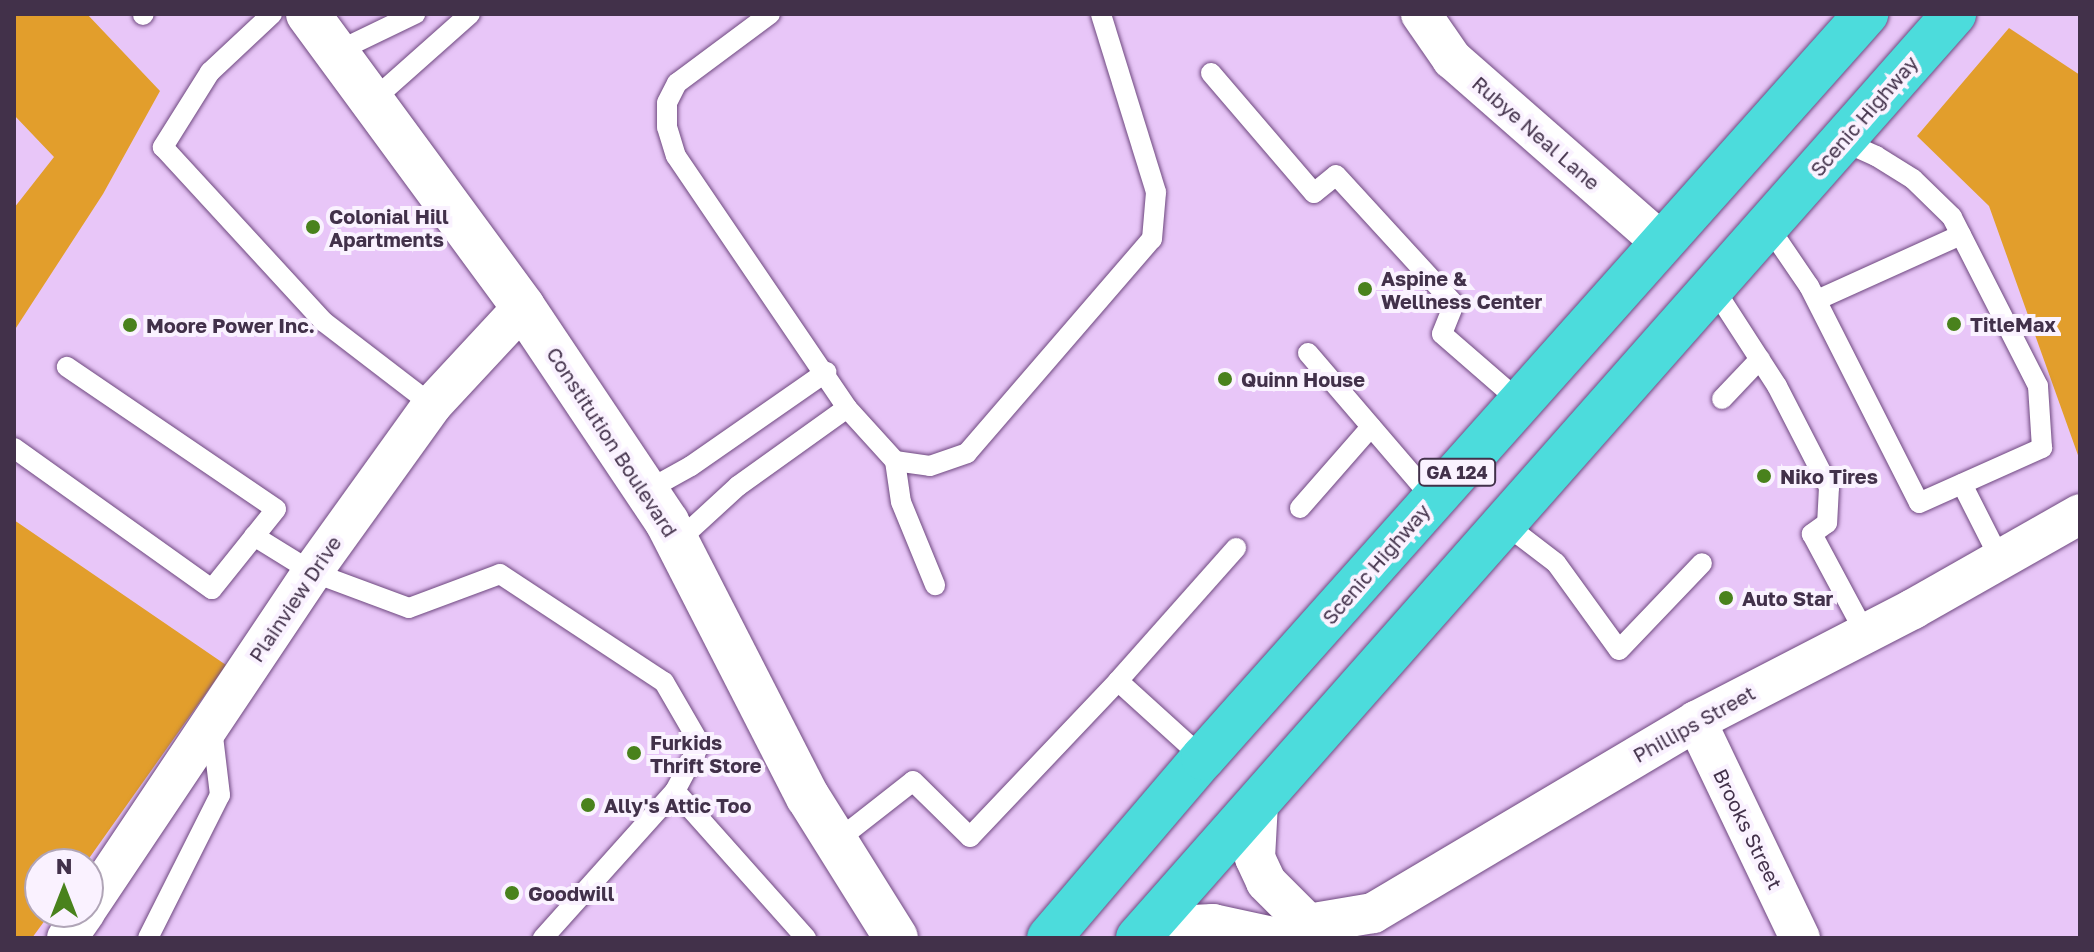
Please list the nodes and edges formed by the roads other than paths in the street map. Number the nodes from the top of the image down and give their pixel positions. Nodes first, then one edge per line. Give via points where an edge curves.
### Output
1 (272, 14) edge
2 (308, 14) edge
3 (415, 14) edge
4 (470, 14) edge
5 (770, 14) edge
6 (1101, 14) edge
7 (1421, 14) edge
8 (1866, 14) edge
9 (1954, 14) edge
10 (336, 52) junction
11 (1211, 73) dead end
12 (372, 101) junction
13 (1842, 141) junction
14 (1768, 226) junction
15 (1961, 235) junction
16 (1662, 243) junction
17 (1713, 287) junction
18 (1817, 300) junction
19 (523, 307) junction
20 (1308, 353) dead end
21 (1760, 359) junction
22 (67, 367) dead end
23 (826, 372) junction
24 (1722, 399) dead end
25 (1519, 401) junction
26 (432, 405) junction
27 (847, 408) junction
28 (1371, 427) junction
29 (14, 448) edge
30 (895, 461) junction
31 (1962, 484) junction
32 (646, 491) junction
33 (1433, 499) junction
34 (1300, 508) dead end
35 (2080, 514) edge
36 (1505, 524) junction
37 (254, 536) junction
38 (677, 542) junction
39 (1236, 548) dead end
40 (2000, 559) junction
41 (1702, 563) dead end
42 (312, 572) junction
43 (935, 585) dead end
44 (1865, 633) junction
45 (1118, 681) junction
46 (1696, 721) junction
47 (212, 722) junction
48 (1203, 758) junction
49 (675, 791) junction
50 (1258, 803) junction
51 (834, 843) junction
52 (104, 883) edge
53 (1308, 924) junction
54 (148, 938) edge
55 (543, 938) edge
56 (806, 938) edge
57 (896, 938) edge
58 (1049, 938) edge
59 (1138, 938) edge
60 (1146, 938) edge
61 (1800, 938) edge

1 - 26 lane via 210,72 163,147 324,322
2 - 10 street, Constitution Boulevard
3 - 10 lane
4 - 12 lane
5 - 23 lane via 677,83 667,103 667,127 676,156
6 - 30 lane via 1156,192 1152,239 967,453 930,466
7 - 16 street, Rubye Neal Lane via 1452,59
8 - 16 highway, Scenic Highway / GA 124
9 - 13 highway, Scenic Highway
10 - 12 street, Constitution Boulevard
11 - 25 lane via 1314,193 1336,175 1454,304 1442,334
12 - 19 street, Constitution Boulevard
13 - 14 highway, Scenic Highway
13 - 15 lane via 1913,179 1952,217
14 - 17 highway, Scenic Highway
14 - 18 lane
15 - 18 lane
15 - 31 lane via 2038,386 2042,448
16 - 17 highway
16 - 25 highway, Scenic Highway / GA 124
17 - 21 lane
17 - 36 highway, Scenic Highway
18 - 31 lane via 1919,503
19 - 26 street, Plainview Drive
19 - 32 street, Constitution Boulevard
20 - 28 lane
21 - 24 lane
21 - 44 lane via 1829,487 1827,523 1812,534
22 - 37 lane via 276,509
23 - 27 lane
23 - 32 lane
25 - 33 highway, Scenic Highway / GA 124
26 - 42 street, Plainview Drive
27 - 30 lane
27 - 38 lane via 738,486
28 - 33 lane
28 - 34 lane
29 - 37 lane via 212,589
30 - 43 lane via 901,502
31 - 40 lane
32 - 38 street, Constitution Boulevard
33 - 48 highway, Scenic Highway / GA 124
35 - 40 street, Phillips Street
36 - 41 lane via 1556,563 1619,650
36 - 50 highway, Scenic Highway
37 - 42 lane
38 - 51 street, Constitution Boulevard
39 - 45 lane
40 - 44 street, Phillips Street
42 - 47 street, Plainview Drive
42 - 49 lane via 409,608 500,574 664,682 700,744
44 - 46 street, Phillips Street
45 - 48 lane
45 - 51 lane via 970,837 913,781
46 - 53 street, Phillips Street via 1373,913
46 - 61 street, Brooks Street
47 - 52 street, Plainview Drive
47 - 54 lane via 220,795
48 - 58 highway, Scenic Highway / GA 124
49 - 55 lane
49 - 56 lane
50 - 53 street via 1255,858 1266,882
50 - 59 highway, Scenic Highway
51 - 57 street, Constitution Boulevard
53 - 60 street, Phillips Street via 1277,938 1213,924

